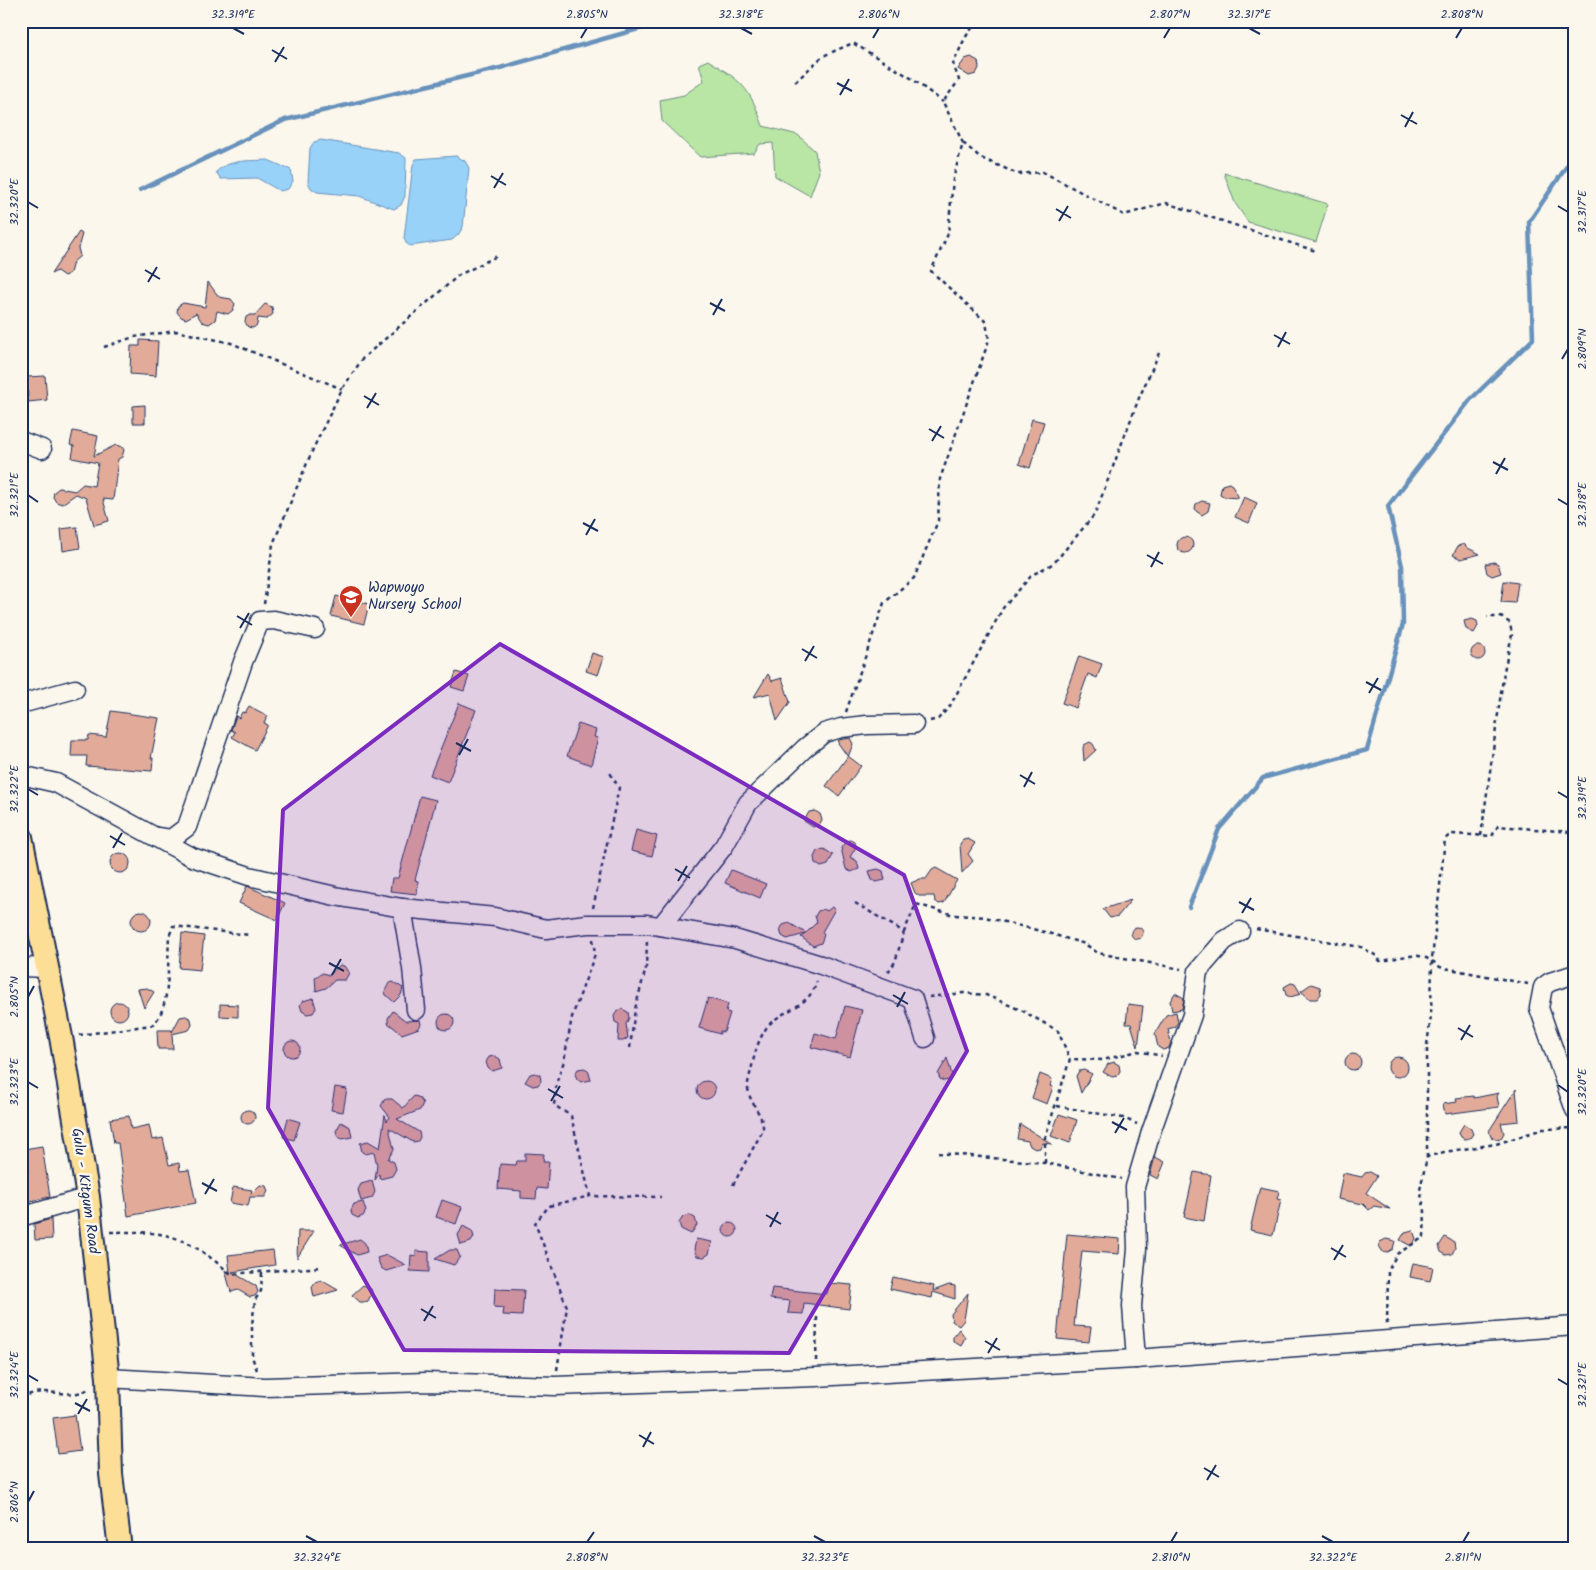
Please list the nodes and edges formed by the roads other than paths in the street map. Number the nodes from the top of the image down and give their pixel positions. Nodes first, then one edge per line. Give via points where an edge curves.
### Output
1 (21, 441) edge
2 (42, 449) dead end
3 (315, 629) dead end
4 (75, 690) dead end
5 (21, 704) edge
6 (914, 724) road end
7 (21, 775) edge
8 (21, 837) edge
9 (155, 837) junction
10 (402, 908) junction
11 (654, 925) junction
12 (1240, 931) road end
13 (21, 966) edge
14 (48, 968) junction
15 (1575, 974) edge
16 (416, 1010) dead end
17 (925, 1038) dead end
18 (1575, 1110) edge
19 (88, 1197) junction
20 (21, 1217) edge
21 (1575, 1326) edge
22 (1136, 1359) junction
23 (108, 1378) junction
24 (120, 1549) edge

1 - 2 street
3 - 9 street via 261,620 252,636 187,828 171,839
4 - 5 street
6 - 11 street via 867,725 824,733 748,803 724,846
7 - 9 street via 56,783
8 - 14 main road, Gulu - Kitgum Road
9 - 10 street via 232,872
10 - 11 street via 495,916 546,929 587,924
10 - 16 street
11 - 17 street via 735,939 913,998
12 - 22 street via 1224,941 1198,972 1192,1015 1136,1187 1137,1249 1132,1306
13 - 14 street
14 - 19 main road, Gulu - Kitgum Road
15 - 18 street via 1543,987 1540,1008
19 - 20 street
19 - 23 main road, Gulu - Kitgum Road
21 - 22 street
22 - 23 street via 816,1377 555,1386 426,1382 265,1387
23 - 24 main road, Gulu - Kitgum Road via 111,1474

